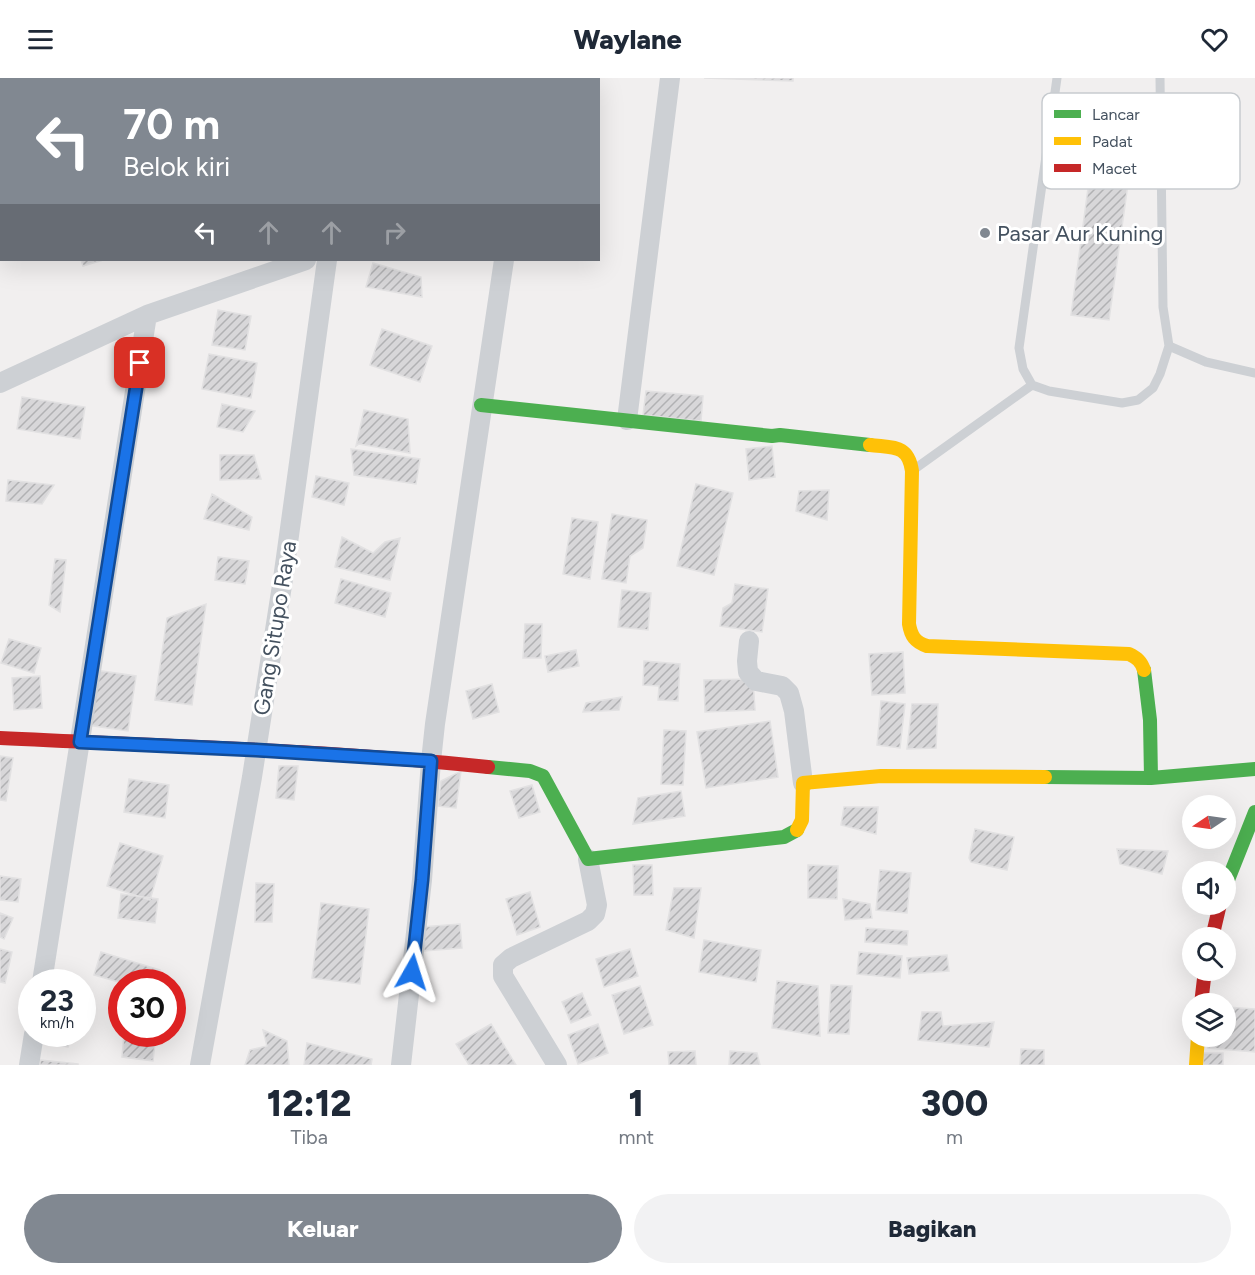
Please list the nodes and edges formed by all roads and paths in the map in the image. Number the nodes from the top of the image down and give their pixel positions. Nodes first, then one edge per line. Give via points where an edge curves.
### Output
1 (670, 78) edge
2 (1057, 78) edge
3 (1161, 78) edge
4 (1055, 93) edge
5 (1161, 93) edge
6 (1042, 185) edge
7 (1162, 189) edge
8 (303, 261) edge
9 (327, 261) edge
10 (504, 261) edge
11 (147, 315) junction
12 (1168, 346) junction
13 (1255, 373) edge
14 (0, 383) edge
15 (1032, 385) junction
16 (482, 405) junction
17 (627, 420) junction
18 (912, 471) junction
19 (748, 641) dead end
20 (0, 738) edge
21 (80, 742) junction
22 (256, 750) junction
23 (431, 761) junction
24 (1255, 769) edge
25 (1151, 778) junction
26 (803, 783) junction
27 (1255, 812) edge
28 (588, 859) junction
29 (1236, 861) edge
30 (44, 969) edge
31 (31, 1047) edge
32 (1197, 1047) edge
33 (28, 1065) edge
34 (200, 1065) edge
35 (401, 1065) edge
36 (557, 1065) edge
37 (1196, 1065) edge

1 - 17 street
2 - 4 lane
3 - 5 lane
6 - 15 lane via 1019,348 1023,369
7 - 12 lane via 1163,307
8 - 11 street
9 - 22 street, Gang Situpo Raya
10 - 16 street
11 - 14 street
11 - 21 street
12 - 13 lane via 1206,362
12 - 15 lane via 1153,388 1138,400 1122,403
15 - 18 lane
16 - 17 main road
16 - 23 street
17 - 18 main road via 897,448 910,459
18 - 25 main road via 910,635 927,646 1129,654 1137,658 1145,673
19 - 26 street via 748,672 756,681 782,686 789,693
20 - 21 main road
21 - 22 main road
21 - 30 street
22 - 23 main road
22 - 34 street, Gang Situpo Raya
23 - 28 main road via 530,771 543,776
23 - 35 street
24 - 25 main road
25 - 26 main road via 881,776
26 - 28 main road via 802,820 796,831 784,837
27 - 29 main road
28 - 36 street via 597,905 595,914 503,965 503,976
31 - 33 street
32 - 37 main road

